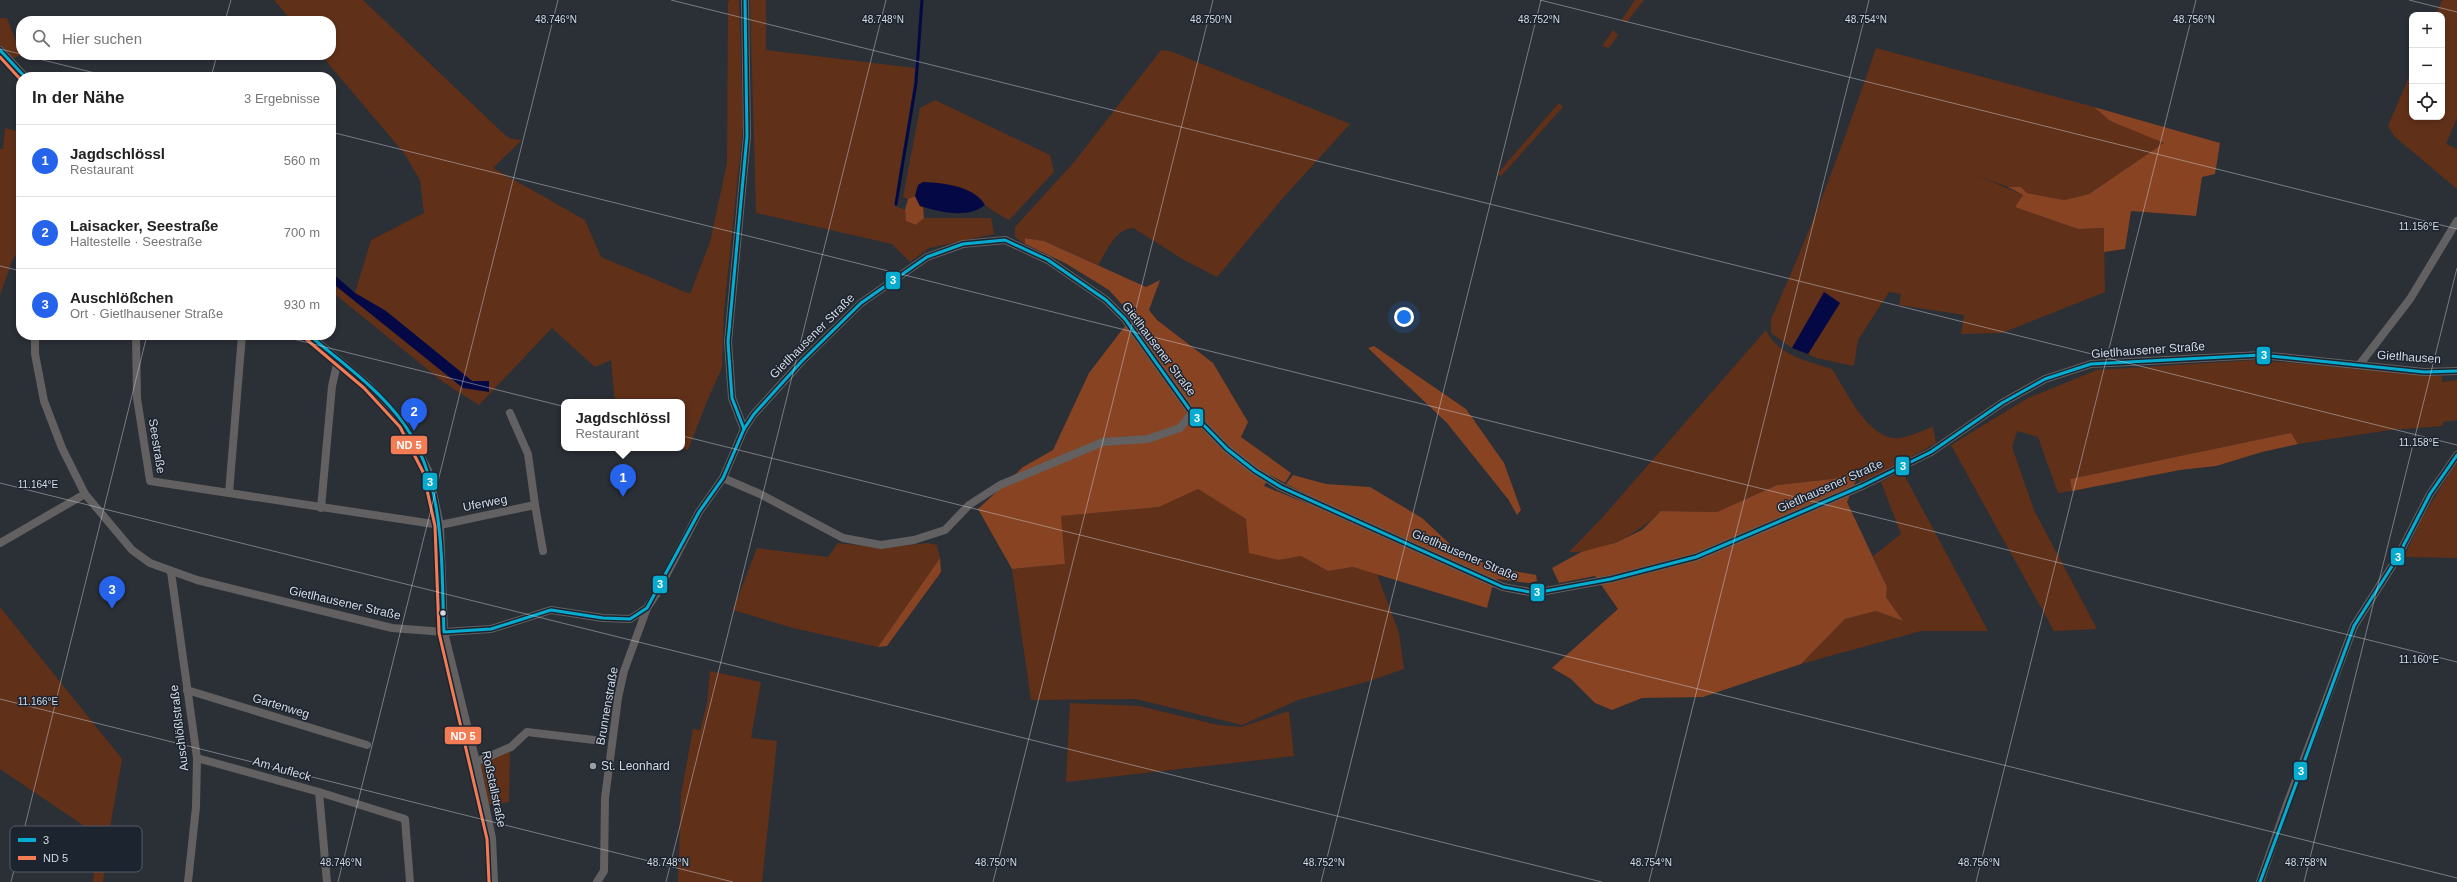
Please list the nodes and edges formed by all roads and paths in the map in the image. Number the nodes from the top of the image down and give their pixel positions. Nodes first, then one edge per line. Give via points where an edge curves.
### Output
1 (745, 0) edge
2 (0, 50) edge
3 (20, 72) edge
4 (2457, 221) edge
5 (34, 340) edge
6 (136, 340) edge
7 (242, 340) edge
8 (316, 340) edge
9 (338, 360) junction
10 (2360, 364) junction
11 (2457, 371) edge
12 (510, 413) dead end
13 (1192, 413) junction
14 (744, 429) junction
15 (2457, 455) edge
16 (723, 478) junction
17 (229, 493) junction
18 (85, 494) junction
19 (535, 505) junction
20 (322, 508) junction
21 (440, 525) junction
22 (0, 543) edge
23 (543, 551) dead end
24 (171, 572) junction
25 (646, 608) junction
26 (444, 632) junction
27 (187, 690) junction
28 (594, 740) dead end
29 (367, 745) dead end
30 (197, 758) junction
31 (476, 762) junction
32 (319, 792) junction
33 (188, 882) edge
34 (327, 882) edge
35 (410, 882) edge
36 (494, 882) edge
37 (597, 882) edge
38 (2260, 882) edge

1 - 14 street via 747,136 728,342 732,398
2 - 3 street
4 - 10 street via 2410,299
5 - 18 street, Gietlhausener Straße via 44,401 62,448
6 - 17 street, Seestraße via 137,398 150,481
7 - 17 street
8 - 9 street
9 - 20 street via 332,386
9 - 21 street via 367,384 404,424 428,470
10 - 11 street, Gietlhausen via 2424,372
10 - 13 street, Gietlhausener Straße via 2261,355 2091,364 2045,379 2008,400 1924,456 1862,486 1696,557 1611,579 1535,593 1503,587 1281,487 1226,449
12 - 19 street via 528,454
13 - 14 street, Gietlhausener Straße via 1125,319 1106,300 1048,260 1005,240 963,244 927,257 865,300 802,361 754,414
13 - 16 street, Gietlhausener Straße via 1180,428 1148,439 1103,442 1000,485 969,505 944,530 914,540 881,545 843,538 760,494
14 - 16 street, Gietlhausener Straße
15 - 38 street via 2430,494 2396,560 2354,626
16 - 25 street, Gietlhausener Straße via 699,512 657,593
17 - 20 street, Seestraße
18 - 22 street
18 - 24 street, Gietlhausener Straße via 132,550 150,563
19 - 21 street, Uferweg
19 - 23 street
20 - 21 street, Seestraße
21 - 26 street
24 - 26 street, Gietlhausener Straße via 392,628
24 - 27 street, Auschlößlstraße
25 - 26 street, Gietlhausener Straße via 630,619 603,618 551,610 492,629
25 - 37 street, Brunnenstraße via 624,671 618,698 606,798 604,870
26 - 31 street, Roßstallstraße
27 - 29 street, Gartenweg
27 - 30 street, Auschlößlstraße
28 - 31 street via 527,732 511,747
30 - 32 street, Am Aufleck
30 - 33 street, Auschlößlstraße via 196,807
31 - 36 street, Roßstallstraße via 492,838
32 - 34 street, Am Aufleck
32 - 35 street via 405,819

